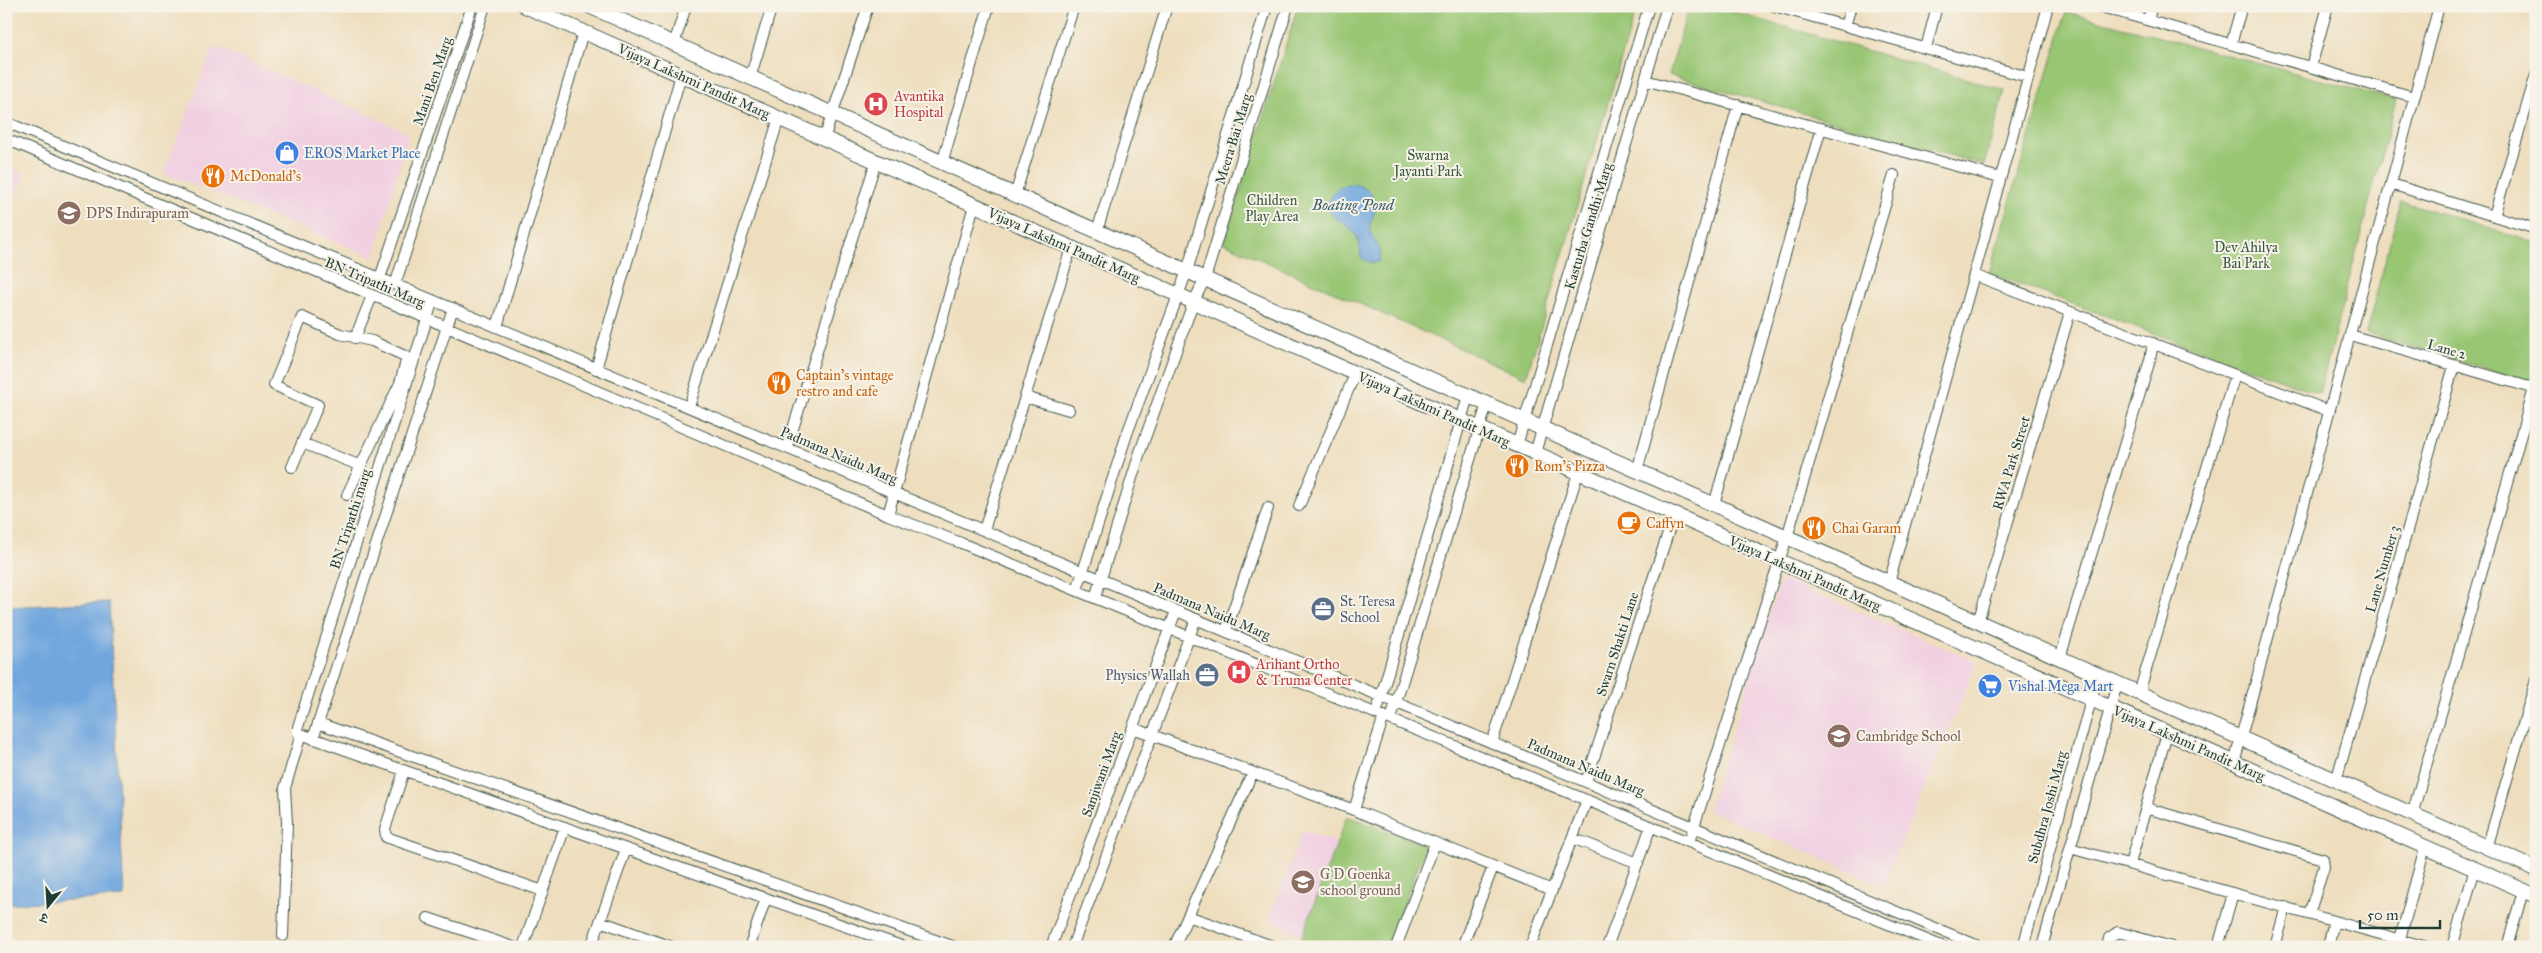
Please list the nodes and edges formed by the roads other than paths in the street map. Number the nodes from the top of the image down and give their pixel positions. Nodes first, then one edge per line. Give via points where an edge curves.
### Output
1 (472, 6) edge
2 (485, 6) edge
3 (525, 6) edge
4 (686, 6) edge
5 (772, 6) edge
6 (868, 6) edge
7 (989, 6) edge
8 (1074, 6) edge
9 (1167, 6) edge
10 (1267, 6) edge
11 (1288, 6) edge
12 (1649, 6) edge
13 (1667, 6) edge
14 (1774, 6) edge
15 (1851, 6) edge
16 (1937, 6) edge
17 (2048, 6) edge
18 (2098, 6) edge
19 (2152, 6) edge
20 (2242, 6) edge
21 (2328, 6) edge
22 (2439, 6) edge
23 (597, 8) edge
24 (2148, 20) junction
25 (1845, 26) junction
26 (583, 32) junction
27 (1638, 42) junction
28 (674, 44) junction
29 (2231, 44) junction
30 (1655, 46) junction
31 (1926, 48) junction
32 (2311, 67) junction
33 (2536, 75) edge
34 (681, 76) junction
35 (2028, 77) junction
36 (750, 78) junction
37 (1645, 80) junction
38 (2414, 97) junction
39 (1738, 105) junction
40 (833, 114) junction
41 (779, 118) junction
42 (6, 122) edge
43 (1821, 128) junction
44 (6, 139) edge
45 (824, 139) junction
46 (876, 161) junction
47 (942, 163) junction
48 (1894, 175) dead end
49 (2000, 178) junction
50 (2391, 184) junction
51 (1015, 195) junction
52 (974, 205) junction
53 (2494, 216) junction
54 (2536, 229) edge
55 (1097, 231) junction
56 (1071, 248) junction
57 (1187, 271) junction
58 (1974, 275) junction
59 (380, 278) junction
60 (1205, 279) junction
61 (395, 284) junction
62 (372, 296) junction
63 (1177, 296) junction
64 (433, 300) junction
65 (1193, 303) junction
66 (452, 308) junction
67 (2070, 312) junction
68 (427, 320) junction
69 (497, 327) junction
70 (446, 328) junction
71 (2350, 335) junction
72 (355, 338) junction
73 (2153, 344) junction
74 (2454, 366) junction
75 (596, 369) junction
76 (1354, 374) junction
77 (2235, 375) junction
78 (2535, 389) edge
79 (1468, 396) junction
80 (1025, 397) junction
81 (1487, 404) junction
82 (689, 407) junction
83 (1069, 410) dead end
84 (2329, 411) junction
85 (1460, 420) junction
86 (1524, 421) junction
87 (1479, 428) junction
88 (1542, 428) junction
89 (302, 443) junction
90 (1517, 445) junction
91 (370, 448) junction
92 (787, 448) junction
93 (385, 452) junction
94 (1534, 453) junction
95 (361, 466) junction
96 (292, 467) dead end
97 (1636, 471) junction
98 (1578, 472) junction
99 (893, 493) junction
100 (347, 495) dead end
101 (1714, 505) junction
102 (1299, 506) dead end
103 (1268, 508) dead end
104 (888, 515) junction
105 (1674, 515) junction
106 (984, 530) junction
107 (1787, 537) junction
108 (1779, 561) junction
109 (1083, 572) junction
110 (1101, 579) junction
111 (1889, 583) junction
112 (1077, 590) junction
113 (1095, 598) junction
114 (1176, 611) junction
115 (1196, 619) junction
116 (1978, 622) junction
117 (1170, 628) junction
118 (1226, 632) junction
119 (1190, 637) junction
120 (2060, 658) junction
121 (2098, 675) junction
122 (2536, 680) edge
123 (2117, 684) junction
124 (2139, 693) junction
125 (1382, 696) junction
126 (2091, 700) junction
127 (1397, 702) junction
128 (2110, 708) junction
129 (1384, 717) junction
130 (318, 722) junction
131 (1133, 728) junction
132 (300, 731) junction
133 (2167, 733) junction
134 (1152, 735) junction
135 (313, 738) junction
136 (2240, 738) junction
137 (1492, 742) junction
138 (2234, 763) junction
139 (404, 771) junction
140 (1252, 774) junction
141 (2336, 781) junction
142 (1586, 782) junction
143 (1586, 800) junction
144 (2146, 808) junction
145 (1354, 810) junction
146 (2412, 814) junction
147 (1651, 826) junction
148 (564, 827) junction
149 (1694, 827) junction
150 (1572, 838) junction
151 (1689, 842) junction
152 (1435, 843) junction
153 (2425, 847) junction
154 (2070, 848) junction
155 (2487, 848) junction
156 (626, 849) junction
157 (1638, 863) junction
158 (2130, 864) junction
159 (1493, 867) junction
160 (2536, 869) edge
161 (2475, 870) junction
162 (1552, 890) junction
163 (543, 891) junction
164 (2233, 893) junction
165 (2529, 893) edge
166 (766, 898) junction
167 (2286, 908) junction
168 (2309, 914) junction
169 (1188, 916) junction
170 (428, 918) dead end
171 (2334, 921) junction
172 (600, 922) junction
173 (283, 936) dead end
174 (2400, 939) junction
175 (751, 942) dead end
176 (513, 947) edge
177 (524, 947) edge
178 (592, 947) edge
179 (672, 947) edge
180 (904, 947) edge
181 (955, 947) edge
182 (1051, 947) edge
183 (1072, 947) edge
184 (1174, 947) edge
185 (1275, 947) edge
186 (1396, 947) edge
187 (1462, 947) edge
188 (1530, 947) edge
189 (1607, 947) edge
190 (1944, 947) edge
191 (1981, 947) edge
192 (2023, 947) edge
193 (2042, 947) edge
194 (2107, 947) edge
195 (2172, 947) edge
196 (2218, 947) edge
197 (2275, 947) edge
198 (2328, 947) edge
199 (2427, 947) edge
200 (2452, 947) edge
201 (2507, 947) edge

1 - 59 street, Mani Ben Marg
2 - 61 street
3 - 26 street, Vijaya Lakshmi Pandit Marg
4 - 28 street
5 - 36 street
6 - 40 street
7 - 47 street
8 - 51 street
9 - 55 street
10 - 57 street, Meera Bai Marg
11 - 60 street, Meera Bai Marg
12 - 27 street, Kasturba Gandhi Marg
13 - 30 street, Kasturba Gandhi Marg
14 - 25 street
15 - 25 street
16 - 31 street
17 - 35 street
18 - 24 street
19 - 24 street
20 - 29 street
21 - 32 street
22 - 38 street
23 - 28 street, Vijaya Lakshmi Pandit Marg
24 - 29 street
25 - 31 street
26 - 34 street, Vijaya Lakshmi Pandit Marg
26 - 69 street
27 - 30 street
27 - 86 street, Kasturba Gandhi Marg
28 - 36 street, Vijaya Lakshmi Pandit Marg
29 - 32 street
30 - 37 street, Kasturba Gandhi Marg
31 - 35 street
32 - 38 street
33 - 53 street
34 - 41 street, Vijaya Lakshmi Pandit Marg
34 - 75 street
35 - 49 street
36 - 40 street, Vijaya Lakshmi Pandit Marg
37 - 39 street
37 - 88 street, Kasturba Gandhi Marg
38 - 50 street
39 - 43 street
39 - 97 street
40 - 45 street
40 - 47 street, Vijaya Lakshmi Pandit Marg
41 - 45 street, Vijaya Lakshmi Pandit Marg
41 - 82 street
42 - 59 street, BN Tripathi Marg
43 - 49 street
43 - 101 street
44 - 62 street, BN Tripathi Marg
45 - 46 street, Vijaya Lakshmi Pandit Marg
46 - 52 street, Vijaya Lakshmi Pandit Marg
46 - 92 street
47 - 51 street, Vijaya Lakshmi Pandit Marg
48 - 107 street
49 - 58 street
50 - 53 street
50 - 71 street
51 - 55 street, Vijaya Lakshmi Pandit Marg
52 - 56 street, Vijaya Lakshmi Pandit Marg
52 - 99 street
53 - 54 street
55 - 57 street, Vijaya Lakshmi Pandit Marg
56 - 63 street, Vijaya Lakshmi Pandit Marg
56 - 80 street
57 - 60 street, Vijaya Lakshmi Pandit Marg
57 - 63 street, Meera Bai Marg
58 - 67 street
58 - 111 street
59 - 61 street, BN Tripathi Marg
60 - 65 street, Meera Bai Marg
60 - 79 street, Vijaya Lakshmi Pandit Marg
61 - 64 street, BN Tripathi Marg
62 - 68 street, BN Tripathi Marg
62 - 72 street
63 - 65 street, Vijaya Lakshmi Pandit Marg
63 - 109 street, Meera Bai Marg via 1127,434
64 - 66 street, Padmana Naidu Marg
64 - 68 street, BN Tripathi Marg
65 - 76 street, Vijaya Lakshmi Pandit Marg
65 - 110 street, Meera Bai Marg via 1140,452
66 - 69 street, Padmana Naidu Marg
66 - 70 street
67 - 73 street
67 - 116 street, RWA Park Street
68 - 70 street
68 - 93 street, BN Tripathi marg
69 - 75 street, Padmana Naidu Marg
70 - 104 street
70 - 130 street
71 - 74 street, Lane 2
71 - 84 street
72 - 89 street via 302,317 274,386 318,405
72 - 91 street via 372,341 406,357 400,383
73 - 77 street
73 - 120 street
74 - 78 street, Lane 2
74 - 141 street, Lane Number 3
75 - 82 street, Padmana Naidu Marg
76 - 85 street, Vijaya Lakshmi Pandit Marg
76 - 102 street
77 - 84 street
77 - 124 street
78 - 146 street
79 - 81 street, Vijaya Lakshmi Pandit Marg
79 - 85 street
80 - 83 street
80 - 106 street
81 - 86 street, Vijaya Lakshmi Pandit Marg
81 - 87 street
82 - 92 street, Padmana Naidu Marg
84 - 136 street
85 - 87 street, Vijaya Lakshmi Pandit Marg
85 - 125 street
86 - 88 street, Vijaya Lakshmi Pandit Marg
86 - 90 street, Kasturba Gandhi Marg
87 - 90 street, Vijaya Lakshmi Pandit Marg
87 - 127 street
88 - 94 street, Kasturba Gandhi Marg
88 - 97 street, Vijaya Lakshmi Pandit Marg
89 - 95 street
89 - 96 street
90 - 94 street, Vijaya Lakshmi Pandit Marg
91 - 93 street
91 - 95 street
92 - 99 street, Padmana Naidu Marg
93 - 132 street, BN Tripathi marg
94 - 98 street, Vijaya Lakshmi Pandit Marg
95 - 100 street
97 - 101 street, Vijaya Lakshmi Pandit Marg
98 - 105 street, Vijaya Lakshmi Pandit Marg
98 - 137 street
99 - 104 street
99 - 106 street, Padmana Naidu Marg
101 - 107 street, Vijaya Lakshmi Pandit Marg
103 - 118 street
104 - 112 street
105 - 108 street, Vijaya Lakshmi Pandit Marg
105 - 142 street, Swarn Shakti Lane
106 - 109 street, Padmana Naidu Marg
107 - 108 street
107 - 111 street, Vijaya Lakshmi Pandit Marg
108 - 126 street, Vijaya Lakshmi Pandit Marg
108 - 149 street
109 - 110 street, Padmana Naidu Marg
109 - 112 street, Meera Bai Marg
110 - 113 street, Meera Bai Marg
110 - 114 street, Padmana Naidu Marg
111 - 116 street, Vijaya Lakshmi Pandit Marg
112 - 113 street
113 - 117 street
114 - 115 street, Padmana Naidu Marg
114 - 117 street, Sanjiwani Marg
115 - 118 street, Padmana Naidu Marg
115 - 119 street
116 - 120 street, Vijaya Lakshmi Pandit Marg
117 - 119 street
117 - 131 street, Sanjiwani Marg
118 - 125 street, Padmana Naidu Marg
119 - 129 street
119 - 134 street
120 - 121 street, Vijaya Lakshmi Pandit Marg
121 - 123 street, Vijaya Lakshmi Pandit Marg
121 - 126 street, Subdhra Joshi Marg
122 - 155 street
123 - 124 street, Vijaya Lakshmi Pandit Marg
123 - 128 street
124 - 136 street, Vijaya Lakshmi Pandit Marg
125 - 127 street, Padmana Naidu Marg
125 - 129 street
126 - 128 street, Vijaya Lakshmi Pandit Marg
126 - 192 street, Subdhra Joshi Marg
127 - 129 street
127 - 137 street, Padmana Naidu Marg
128 - 133 street, Vijaya Lakshmi Pandit Marg
128 - 154 street
129 - 143 street
129 - 145 street
130 - 135 street
130 - 181 street
131 - 134 street
131 - 182 street, Sanjiwani Marg
132 - 135 street
132 - 173 street, BN Tripathi marg via 284,788 287,823
133 - 138 street, Vijaya Lakshmi Pandit Marg
133 - 144 street
134 - 140 street
134 - 183 street
135 - 139 street
136 - 138 street
136 - 141 street, Vijaya Lakshmi Pandit Marg
137 - 142 street, Padmana Naidu Marg
138 - 153 street, Vijaya Lakshmi Pandit Marg
139 - 148 street
139 - 163 street via 385,829 386,837
140 - 145 street
140 - 169 street
141 - 146 street, Vijaya Lakshmi Pandit Marg
142 - 149 street, Padmana Naidu Marg
143 - 147 street
143 - 150 street
144 - 158 street
144 - 168 street via 2323,859 2324,867
145 - 152 street
146 - 155 street, Vijaya Lakshmi Pandit Marg
147 - 151 street
147 - 157 street
148 - 156 street
148 - 163 street
149 - 151 street
149 - 191 street, Padmana Naidu Marg
150 - 157 street
150 - 162 street
151 - 190 street
152 - 159 street
152 - 186 street
153 - 161 street, Vijaya Lakshmi Pandit Marg
153 - 174 street
154 - 158 street
154 - 193 street
155 - 160 street, Vijaya Lakshmi Pandit Marg
156 - 166 street
156 - 172 street
157 - 189 street
158 - 164 street
159 - 162 street
159 - 187 street
161 - 165 street, Vijaya Lakshmi Pandit Marg
161 - 200 street
162 - 188 street
163 - 177 street
164 - 167 street
164 - 196 street
165 - 201 street
166 - 175 street
166 - 180 street
167 - 168 street
167 - 197 street
168 - 171 street
169 - 184 street
169 - 185 street
170 - 176 street
171 - 174 street
171 - 198 street
172 - 178 street
172 - 179 street
174 - 199 street
194 - 195 street via 2109,938 2118,932

